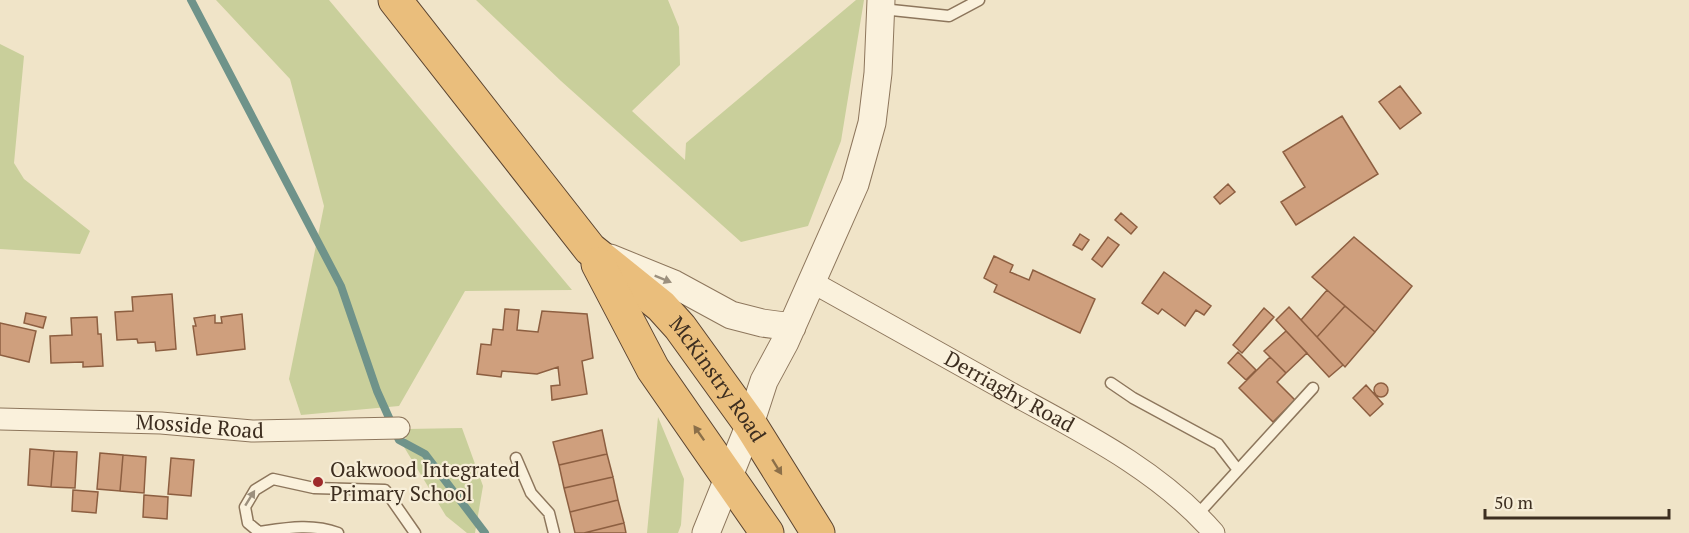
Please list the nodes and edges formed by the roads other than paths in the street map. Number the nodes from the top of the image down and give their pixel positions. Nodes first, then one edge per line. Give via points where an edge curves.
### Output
1 (395, 0) edge
2 (979, 0) edge
3 (881, 5) edge
4 (590, 249) junction
5 (812, 282) junction
6 (792, 327) junction
7 (1111, 383) dead end
8 (1313, 388) dead end
9 (0, 419) edge
10 (391, 428) dead end
11 (739, 449) junction
12 (516, 458) dead end
13 (1238, 470) junction
14 (1198, 514) junction
15 (249, 530) edge
16 (338, 533) edge
17 (415, 533) edge
18 (554, 533) edge
19 (706, 533) edge
20 (767, 533) edge
21 (792, 533) edge
22 (818, 533) edge
23 (1214, 533) edge

1 - 4 highway, McKinstry Road
2 - 3 lane via 949,15
3 - 5 street via 872,123 855,184
4 -> 6 street via 674,284 731,315
11 -> 4 highway, McKinstry Road via 653,369
4 - 11 highway, McKinstry Road via 661,306 680,327
5 - 6 street
5 - 14 street, Derriaghy Road via 1098,441
6 - 11 street via 764,381
7 - 13 lane via 1218,444
8 - 13 lane
9 - 10 street, Mosside Road via 161,423 252,431
11 - 19 street
11 - 20 highway, McKinstry Road
11 - 21 highway
11 -> 22 highway, McKinstry Road
12 - 18 lane via 531,493 549,513
13 - 14 lane
14 - 23 street, Derriaghy Road
15 - 16 lane via 298,527
15 -> 17 lane via 245,507 255,490 273,479 314,488 385,490

